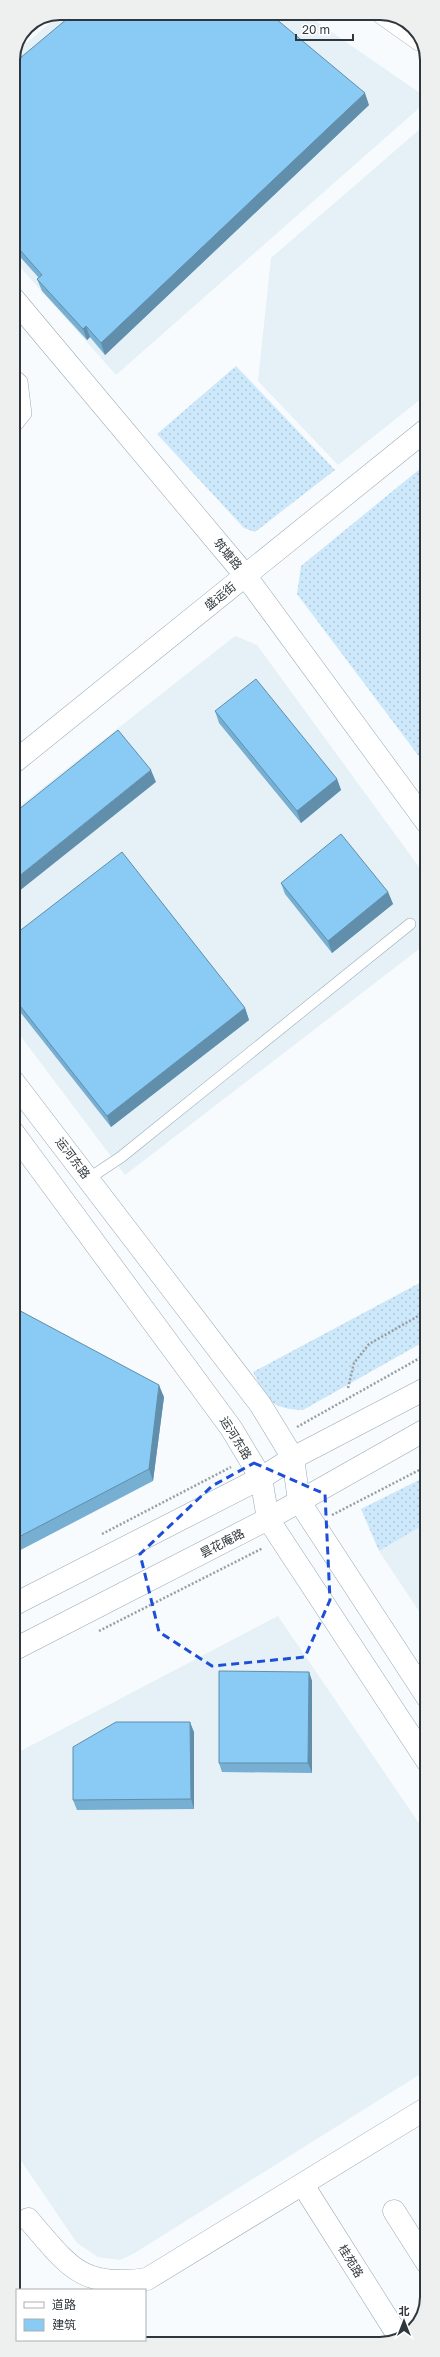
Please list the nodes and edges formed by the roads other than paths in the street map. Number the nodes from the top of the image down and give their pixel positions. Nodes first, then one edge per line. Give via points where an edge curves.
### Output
1 (20, 306) edge
2 (20, 379) edge
3 (20, 421) edge
4 (420, 435) edge
5 (245, 575) junction
6 (20, 757) edge
7 (420, 813) edge
8 (410, 924) dead end
9 (20, 1090) edge
10 (20, 1142) edge
11 (88, 1179) junction
12 (420, 1392) edge
13 (420, 1433) edge
14 (293, 1458) junction
15 (261, 1478) junction
16 (299, 1501) junction
17 (268, 1519) junction
18 (20, 1601) edge
19 (20, 1646) edge
20 (420, 1686) edge
21 (420, 1750) edge
22 (420, 2112) edge
23 (302, 2185) junction
24 (394, 2211) dead end
25 (28, 2219) dead end
26 (420, 2252) edge
27 (397, 2333) edge

1 - 5 main road, 筑塘路
2 - 3 lane via 26,414
4 - 5 main road, 盛运街
5 - 6 main road, 盛运街
5 - 7 main road, 筑塘路
8 - 11 lane via 128,1152
9 - 11 main road, 运河东路
10 - 15 main road, 运河东路 via 231,1428
11 - 14 main road, 运河东路 via 260,1404
12 - 14 main road
13 - 16 main road, 昙花庵路
14 - 15 main road
14 - 16 main road, 运河东路
15 - 17 main road, 运河东路
15 - 18 main road
16 - 17 main road, 昙花庵路
16 - 20 main road, 运河东路
17 - 19 main road, 昙花庵路
17 - 21 main road, 运河东路
22 - 23 main road
23 - 25 main road via 147,2280 123,2283 101,2280 80,2273 68,2265
23 - 27 main road, 桂苑路
24 - 26 main road

